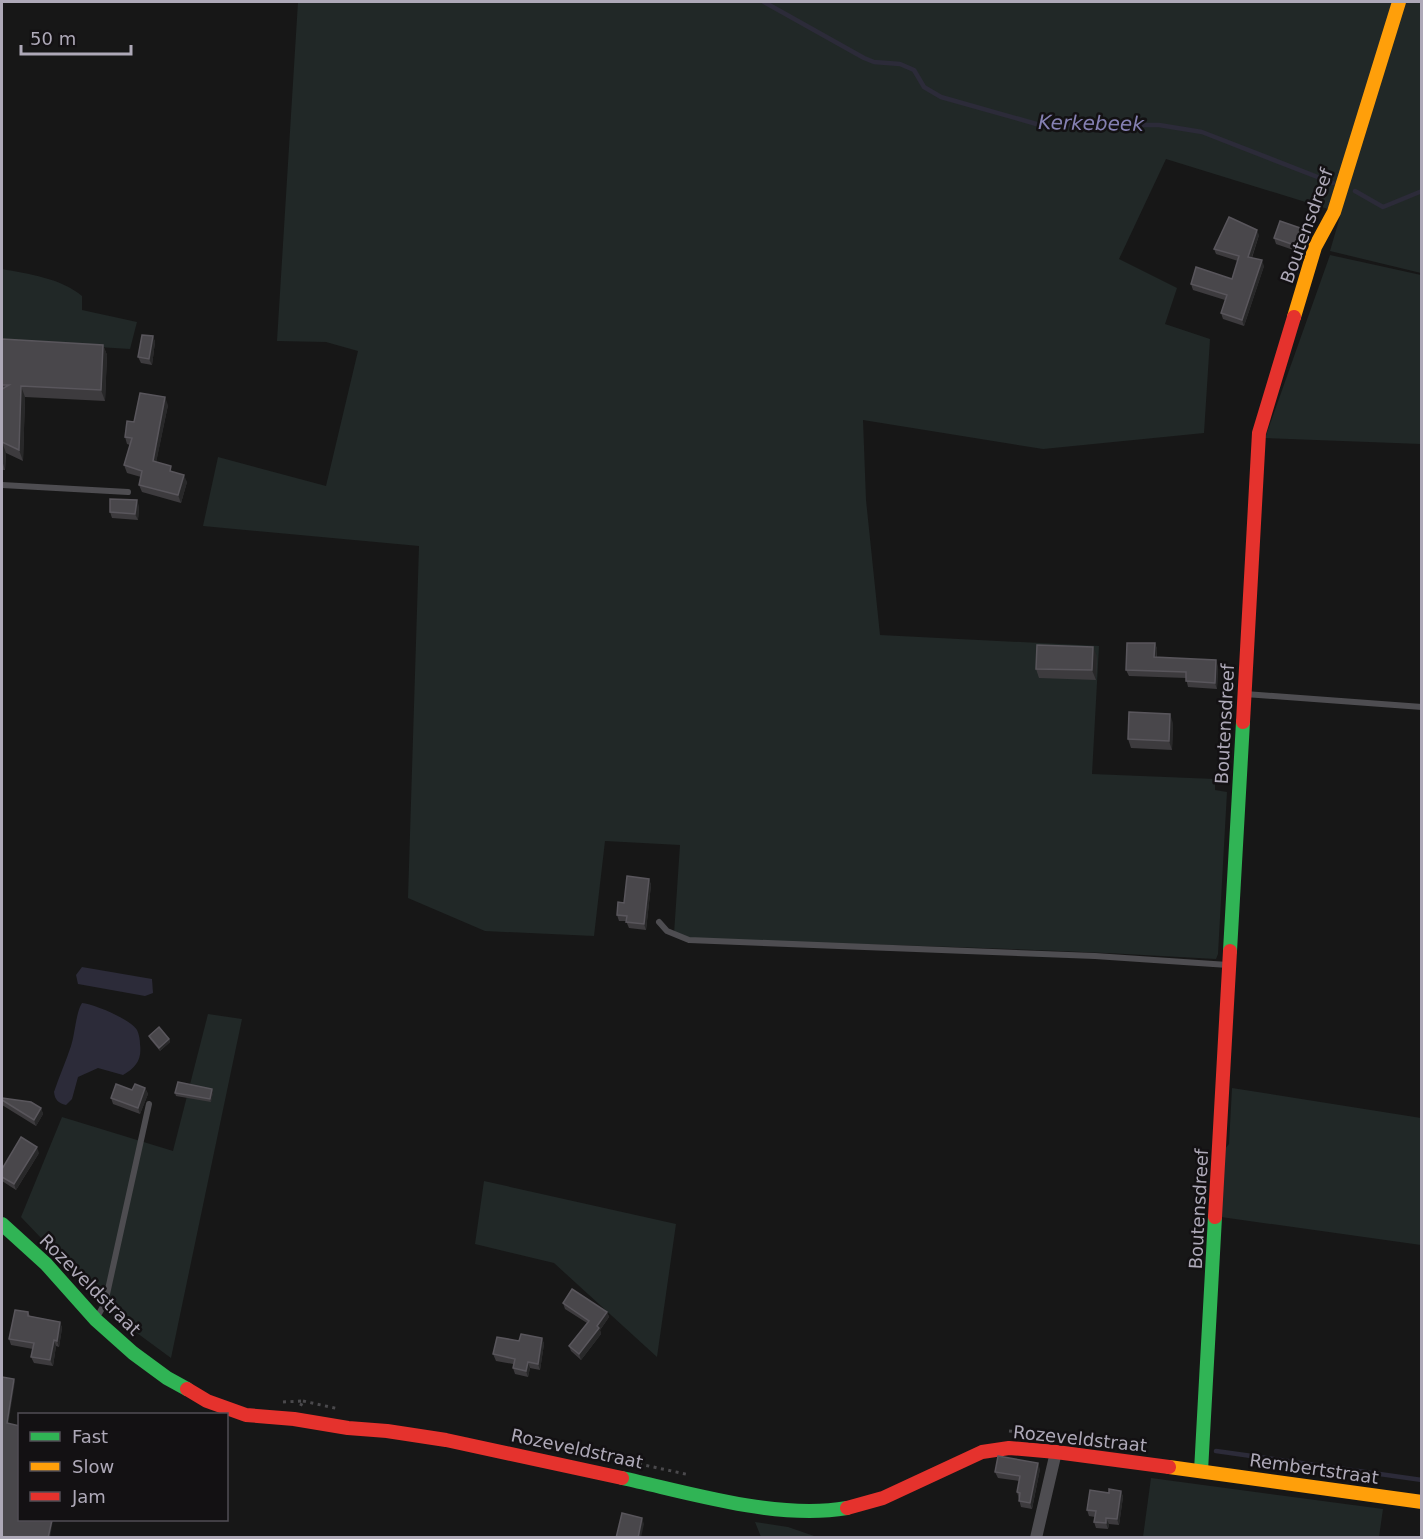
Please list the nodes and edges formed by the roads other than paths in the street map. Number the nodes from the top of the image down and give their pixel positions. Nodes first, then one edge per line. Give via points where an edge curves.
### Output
1 (1399, 2) edge
2 (2, 485) edge
3 (128, 492) dead end
4 (1244, 694) junction
5 (1422, 707) edge
6 (659, 922) dead end
7 (1229, 965) junction
8 (149, 1104) dead end
9 (2, 1224) edge
10 (96, 1320) junction
11 (1056, 1452) junction
12 (1201, 1471) junction
13 (1422, 1502) edge
14 (1036, 1538) edge

1 - 4 street, Boutensdreef via 1334,212 1315,247 1259,434
2 - 3 lane
4 - 5 lane
4 - 7 street, Boutensdreef
6 - 7 lane via 667,931 689,940
7 - 12 street, Boutensdreef
8 - 10 lane via 105,1303
9 - 10 street, Rozeveldstraat via 46,1264
10 - 11 street, Rozeveldstraat via 167,1378 207,1401 246,1415 446,1440 771,1509 821,1512 862,1505 982,1452 1009,1448
11 - 12 street, Rozeveldstraat
11 - 14 street
12 - 13 street, Rembertstraat

